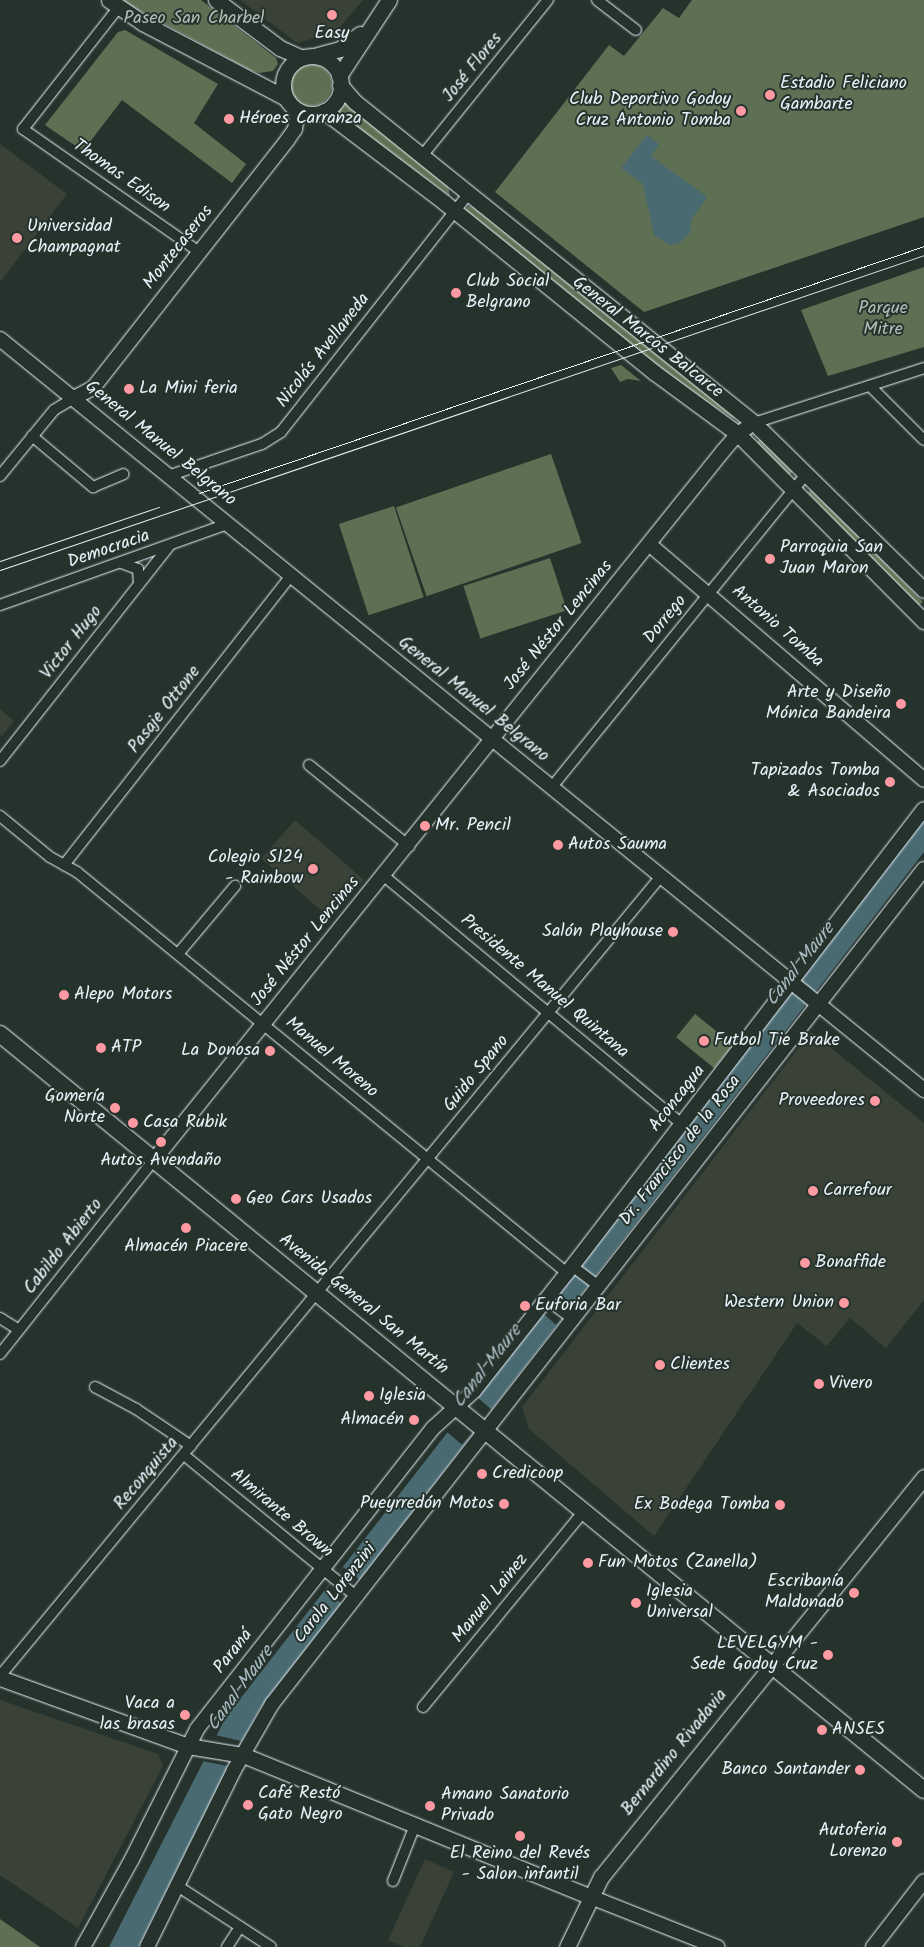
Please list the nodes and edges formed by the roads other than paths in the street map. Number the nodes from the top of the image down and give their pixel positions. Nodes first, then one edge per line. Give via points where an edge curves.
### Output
1 (216, 0) edge
2 (389, 0) edge
3 (548, 0) edge
4 (596, 0) edge
5 (114, 4) edge
6 (368, 27) junction
7 (636, 30) dead end
8 (307, 57) junction
9 (340, 80) junction
10 (286, 98) junction
11 (298, 110) junction
12 (324, 111) junction
13 (422, 156) junction
14 (470, 193) junction
15 (455, 211) junction
16 (199, 252) junction
17 (0, 339) edge
18 (924, 368) edge
19 (870, 386) junction
20 (74, 398) junction
21 (754, 424) junction
22 (738, 434) junction
23 (32, 436) junction
24 (924, 440) edge
25 (807, 473) junction
26 (123, 474) dead end
27 (0, 476) edge
28 (168, 476) junction
29 (794, 489) junction
30 (228, 524) junction
31 (649, 544) junction
32 (169, 546) junction
33 (121, 563) junction
34 (291, 575) junction
35 (138, 586) junction
36 (924, 590) edge
37 (709, 593) junction
38 (0, 605) edge
39 (924, 621) edge
40 (492, 741) junction
41 (0, 761) edge
42 (309, 765) dead end
43 (924, 780) edge
44 (551, 788) junction
45 (924, 809) edge
46 (0, 816) edge
47 (409, 846) junction
48 (64, 865) junction
49 (924, 869) edge
50 (384, 876) junction
51 (662, 876) junction
52 (235, 886) dead end
53 (178, 954) junction
54 (794, 984) junction
55 (815, 1001) junction
56 (549, 1013) junction
57 (264, 1024) junction
58 (2, 1038) edge
59 (924, 1090) edge
60 (682, 1124) junction
61 (154, 1160) junction
62 (428, 1160) junction
63 (572, 1270) junction
64 (596, 1284) junction
65 (318, 1293) junction
66 (548, 1300) junction
67 (570, 1317) junction
68 (0, 1318) edge
69 (19, 1330) junction
70 (0, 1354) edge
71 (95, 1387) dead end
72 (460, 1411) junction
73 (483, 1430) junction
74 (191, 1446) junction
75 (184, 1455) junction
76 (924, 1477) edge
77 (583, 1512) junction
78 (322, 1569) junction
79 (354, 1595) junction
80 (770, 1666) junction
81 (0, 1677) edge
82 (424, 1707) dead end
83 (188, 1746) junction
84 (238, 1754) junction
85 (924, 1790) edge
86 (416, 1823) junction
87 (392, 1881) dead end
88 (924, 1881) edge
89 (176, 1885) junction
90 (590, 1896) junction
91 (240, 1927) junction
92 (83, 1947) edge
93 (147, 1947) edge
94 (227, 1947) edge
95 (271, 1947) edge
96 (567, 1947) edge
97 (717, 1947) edge
98 (873, 1947) edge

1 - 8 main road via 280,48
2 - 6 main road
3 - 13 street, José Flores
4 - 7 street
5 - 10 main road
5 - 16 street, Thomas Edison via 23,129
6 - 8 main road via 340,49
6 - 9 main road
8 - 9 main road via 327,61
8 - 10 main road via 285,74 283,87
9 - 12 main road via 336,99
9 - 13 main road, General Marcos Balcarce via 355,102
10 - 11 main road
11 - 12 main road via 310,114
11 - 16 street, Montecaseros via 291,134
12 - 15 main road, General Marcos Balcarce
13 - 14 main road, General Marcos Balcarce
14 - 15 street, Nicolás Avellaneda
14 - 21 main road, General Marcos Balcarce
15 - 22 main road, General Marcos Balcarce via 642,363
15 - 28 street, Nicolás Avellaneda via 281,432 262,444
16 - 20 street, Montecaseros via 93,388
17 - 20 street, General Manuel Belgrano
18 - 19 street, José Néstor Lencinas
19 - 21 street, José Néstor Lencinas
19 - 24 street
20 - 23 street via 54,410
20 - 28 street, General Manuel Belgrano
21 - 22 street, José Néstor Lencinas
21 - 25 main road, General Marcos Balcarce
22 - 29 main road, General Marcos Balcarce
22 - 31 street, José Néstor Lencinas
23 - 26 street via 93,487
23 - 27 street
25 - 29 street, Dorrego
25 - 36 main road, General Marcos Balcarce
28 - 30 street, General Manuel Belgrano
29 - 37 street, Dorrego
29 - 39 main road, General Marcos Balcarce
30 - 32 street, Democracia
30 - 34 street, General Manuel Belgrano
31 - 37 street, Antonio Tomba
31 - 40 street, José Néstor Lencinas
32 - 33 street, Democracia
32 - 35 street, Victor Hugo
33 - 35 street via 138,569
33 - 38 street, Democracia
34 - 40 street, General Manuel Belgrano
34 - 48 street, Pasaje Ottone
35 - 41 street, Victor Hugo
37 - 43 street, Antonio Tomba
37 - 44 street, Dorrego
40 - 44 street, General Manuel Belgrano
40 - 47 street, José Néstor Lencinas
42 - 47 street
44 - 51 street, General Manuel Belgrano
45 - 54 street, Aconcagua
46 - 48 street, Manuel Moreno
47 - 50 street, José Néstor Lencinas
48 - 53 street, Manuel Moreno
49 - 55 street, Dr. Francisco de la Rosa
50 - 56 street, Presidente Manuel Quintana
50 - 57 street, José Néstor Lencinas
51 - 54 street, General Manuel Belgrano
51 - 56 street, Guido Spano
52 - 53 street
53 - 57 street, Manuel Moreno
54 - 55 street, General Manuel Belgrano
54 - 60 street, Aconcagua
55 - 59 street, General Manuel Belgrano
55 - 64 street, Dr. Francisco de la Rosa
56 - 60 street, Presidente Manuel Quintana
56 - 62 street, Guido Spano
57 - 61 street, José Néstor Lencinas
57 - 62 street, Manuel Moreno
58 - 61 main road, Avenida General San Martín
60 - 63 street, Aconcagua
61 - 65 main road, Avenida General San Martín
61 - 69 street, Cabildo Abierto
62 - 63 street, Manuel Moreno
62 - 65 street, Guido Spano
63 - 64 street, Manuel Moreno
63 - 66 street, Aconcagua
64 - 67 street, Dr. Francisco de la Rosa
65 - 72 main road, Avenida General San Martín
65 - 74 street, Reconquista
66 - 67 street
66 - 72 street, Aconcagua
67 - 73 street, Dr. Francisco de la Rosa
68 - 69 street
69 - 70 street, Cabildo Abierto
71 - 74 street via 136,1409
72 - 73 main road, Avenida General San Martín
72 - 78 street, Paraná via 433,1428
73 - 77 main road, Avenida General San Martín
73 - 79 street, Carola Lorenzini
74 - 75 street, Reconquista
75 - 78 street, Almirante Brown
75 - 81 street, Reconquista
76 - 80 main road, Bernardino Rivadavia
77 - 80 main road, Avenida General San Martín
77 - 82 street, Manuel Lainez
78 - 79 street, Almirante Brown
78 - 83 street, Paraná via 197,1729
79 - 84 street, Carola Lorenzini
80 - 85 main road, Avenida General San Martín
80 - 90 main road, Bernardino Rivadavia via 601,1877
81 - 83 main road
83 - 84 main road
83 - 92 street, Paraná via 132,1859
84 - 86 main road
84 - 89 street, Carola Lorenzini
86 - 87 street
86 - 90 main road
88 - 98 street
89 - 91 street
89 - 93 street, Carola Lorenzini
90 - 96 main road, Bernardino Rivadavia
90 - 97 street
91 - 94 street
91 - 95 street

